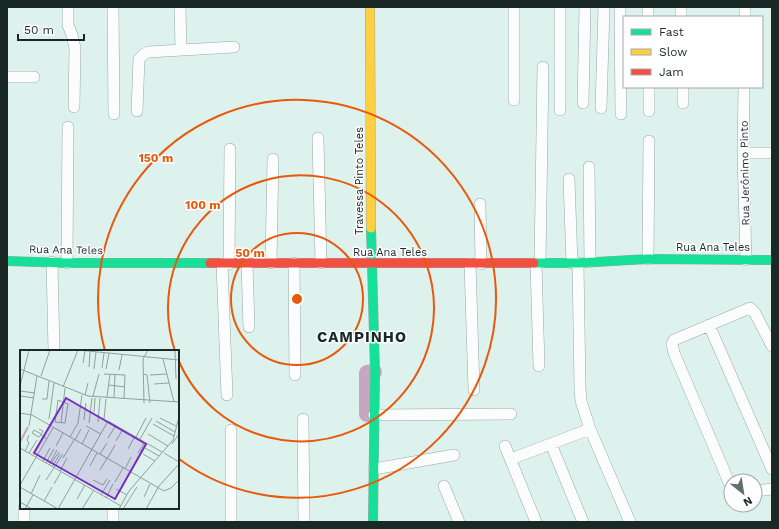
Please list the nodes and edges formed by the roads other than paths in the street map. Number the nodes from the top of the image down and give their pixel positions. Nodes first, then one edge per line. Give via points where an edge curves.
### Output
1 (68, 7) edge
2 (113, 7) edge
3 (180, 7) edge
4 (370, 7) edge
5 (514, 7) edge
6 (560, 7) edge
7 (585, 7) edge
8 (604, 7) edge
9 (620, 7) edge
10 (234, 47) dead end
11 (181, 50) junction
12 (543, 67) dead end
13 (7, 77) edge
14 (34, 77) dead end
15 (649, 88) edge
16 (683, 88) edge
17 (744, 88) edge
18 (514, 100) dead end
19 (583, 103) dead end
20 (683, 103) dead end
21 (74, 107) dead end
22 (601, 108) dead end
23 (560, 110) dead end
24 (137, 111) dead end
25 (649, 111) dead end
26 (114, 114) dead end
27 (621, 114) dead end
28 (68, 127) dead end
29 (318, 138) dead end
30 (649, 141) dead end
31 (230, 149) dead end
32 (744, 153) junction
33 (772, 153) edge
34 (272, 159) dead end
35 (589, 167) dead end
36 (569, 179) dead end
37 (480, 204) dead end
38 (648, 259) junction
39 (746, 260) junction
40 (772, 260) edge
41 (7, 261) edge
42 (52, 262) junction
43 (590, 262) junction
44 (67, 263) junction
45 (271, 263) junction
46 (294, 263) junction
47 (321, 263) junction
48 (538, 263) junction
49 (575, 263) junction
50 (226, 264) junction
51 (247, 264) junction
52 (371, 264) junction
53 (470, 264) junction
54 (481, 264) junction
55 (709, 325) junction
56 (249, 327) dead end
57 (772, 346) edge
58 (54, 350) edge
59 (539, 366) dead end
60 (295, 375) dead end
61 (474, 390) dead end
62 (227, 395) dead end
63 (511, 414) dead end
64 (374, 415) junction
65 (303, 419) dead end
66 (590, 429) junction
67 (231, 430) dead end
68 (551, 444) junction
69 (505, 446) dead end
70 (454, 455) dead end
71 (511, 460) junction
72 (374, 469) junction
73 (772, 469) edge
74 (725, 473) edge
75 (444, 486) dead end
76 (24, 509) edge
77 (113, 509) edge
78 (24, 522) edge
79 (113, 522) edge
80 (232, 522) edge
81 (304, 522) edge
82 (373, 522) edge
83 (459, 522) edge
84 (536, 522) edge
85 (583, 522) edge
86 (630, 522) edge

1 - 21 street via 68,25 74,48
2 - 26 street
3 - 11 street
4 - 52 street, Travessa Pinto Teles
5 - 18 street
6 - 23 street
7 - 19 street
8 - 22 street
9 - 27 street
10 - 11 street
11 - 24 street via 148,52 141,56
12 - 48 street
13 - 14 street
15 - 25 street
16 - 20 street
17 - 32 street, Rua Jerônimo Pinto
28 - 44 street
29 - 47 street
30 - 38 street
31 - 50 street
32 - 33 street
32 - 39 street, Rua Jerônimo Pinto
34 - 45 street
35 - 43 street
36 - 49 street
37 - 54 street
38 - 39 street, Rua Ana Teles
38 - 43 street, Rua Ana Teles
39 - 40 street, Rua Ana Teles
41 - 42 street, Rua Ana Teles
42 - 44 street, Rua Ana Teles
42 - 58 street
43 - 49 street, Rua Ana Teles
44 - 50 street, Rua Ana Teles
45 - 46 street, Rua Ana Teles
45 - 51 street, Rua Ana Teles
46 - 47 street, Rua Ana Teles
46 - 60 street
47 - 52 street, Rua Ana Teles
48 - 49 street, Rua Ana Teles
48 - 54 street, Rua Ana Teles
48 - 59 street
49 - 66 street via 581,401
50 - 51 street, Rua Ana Teles
50 - 62 street
51 - 56 street
52 - 53 street, Rua Ana Teles
52 - 64 street, Travessa Pinto Teles
53 - 54 street, Rua Ana Teles
53 - 61 street
55 - 57 street via 750,308
55 - 73 street
55 - 74 street via 674,340 672,346
63 - 64 street
64 - 72 street, Travessa Pinto Teles
65 - 81 street
66 - 68 street
66 - 86 street
67 - 80 street
68 - 71 street
68 - 85 street
69 - 71 street
70 - 72 street
71 - 84 street
72 - 82 street, Travessa Pinto Teles
75 - 83 street
76 - 78 street
77 - 79 street

